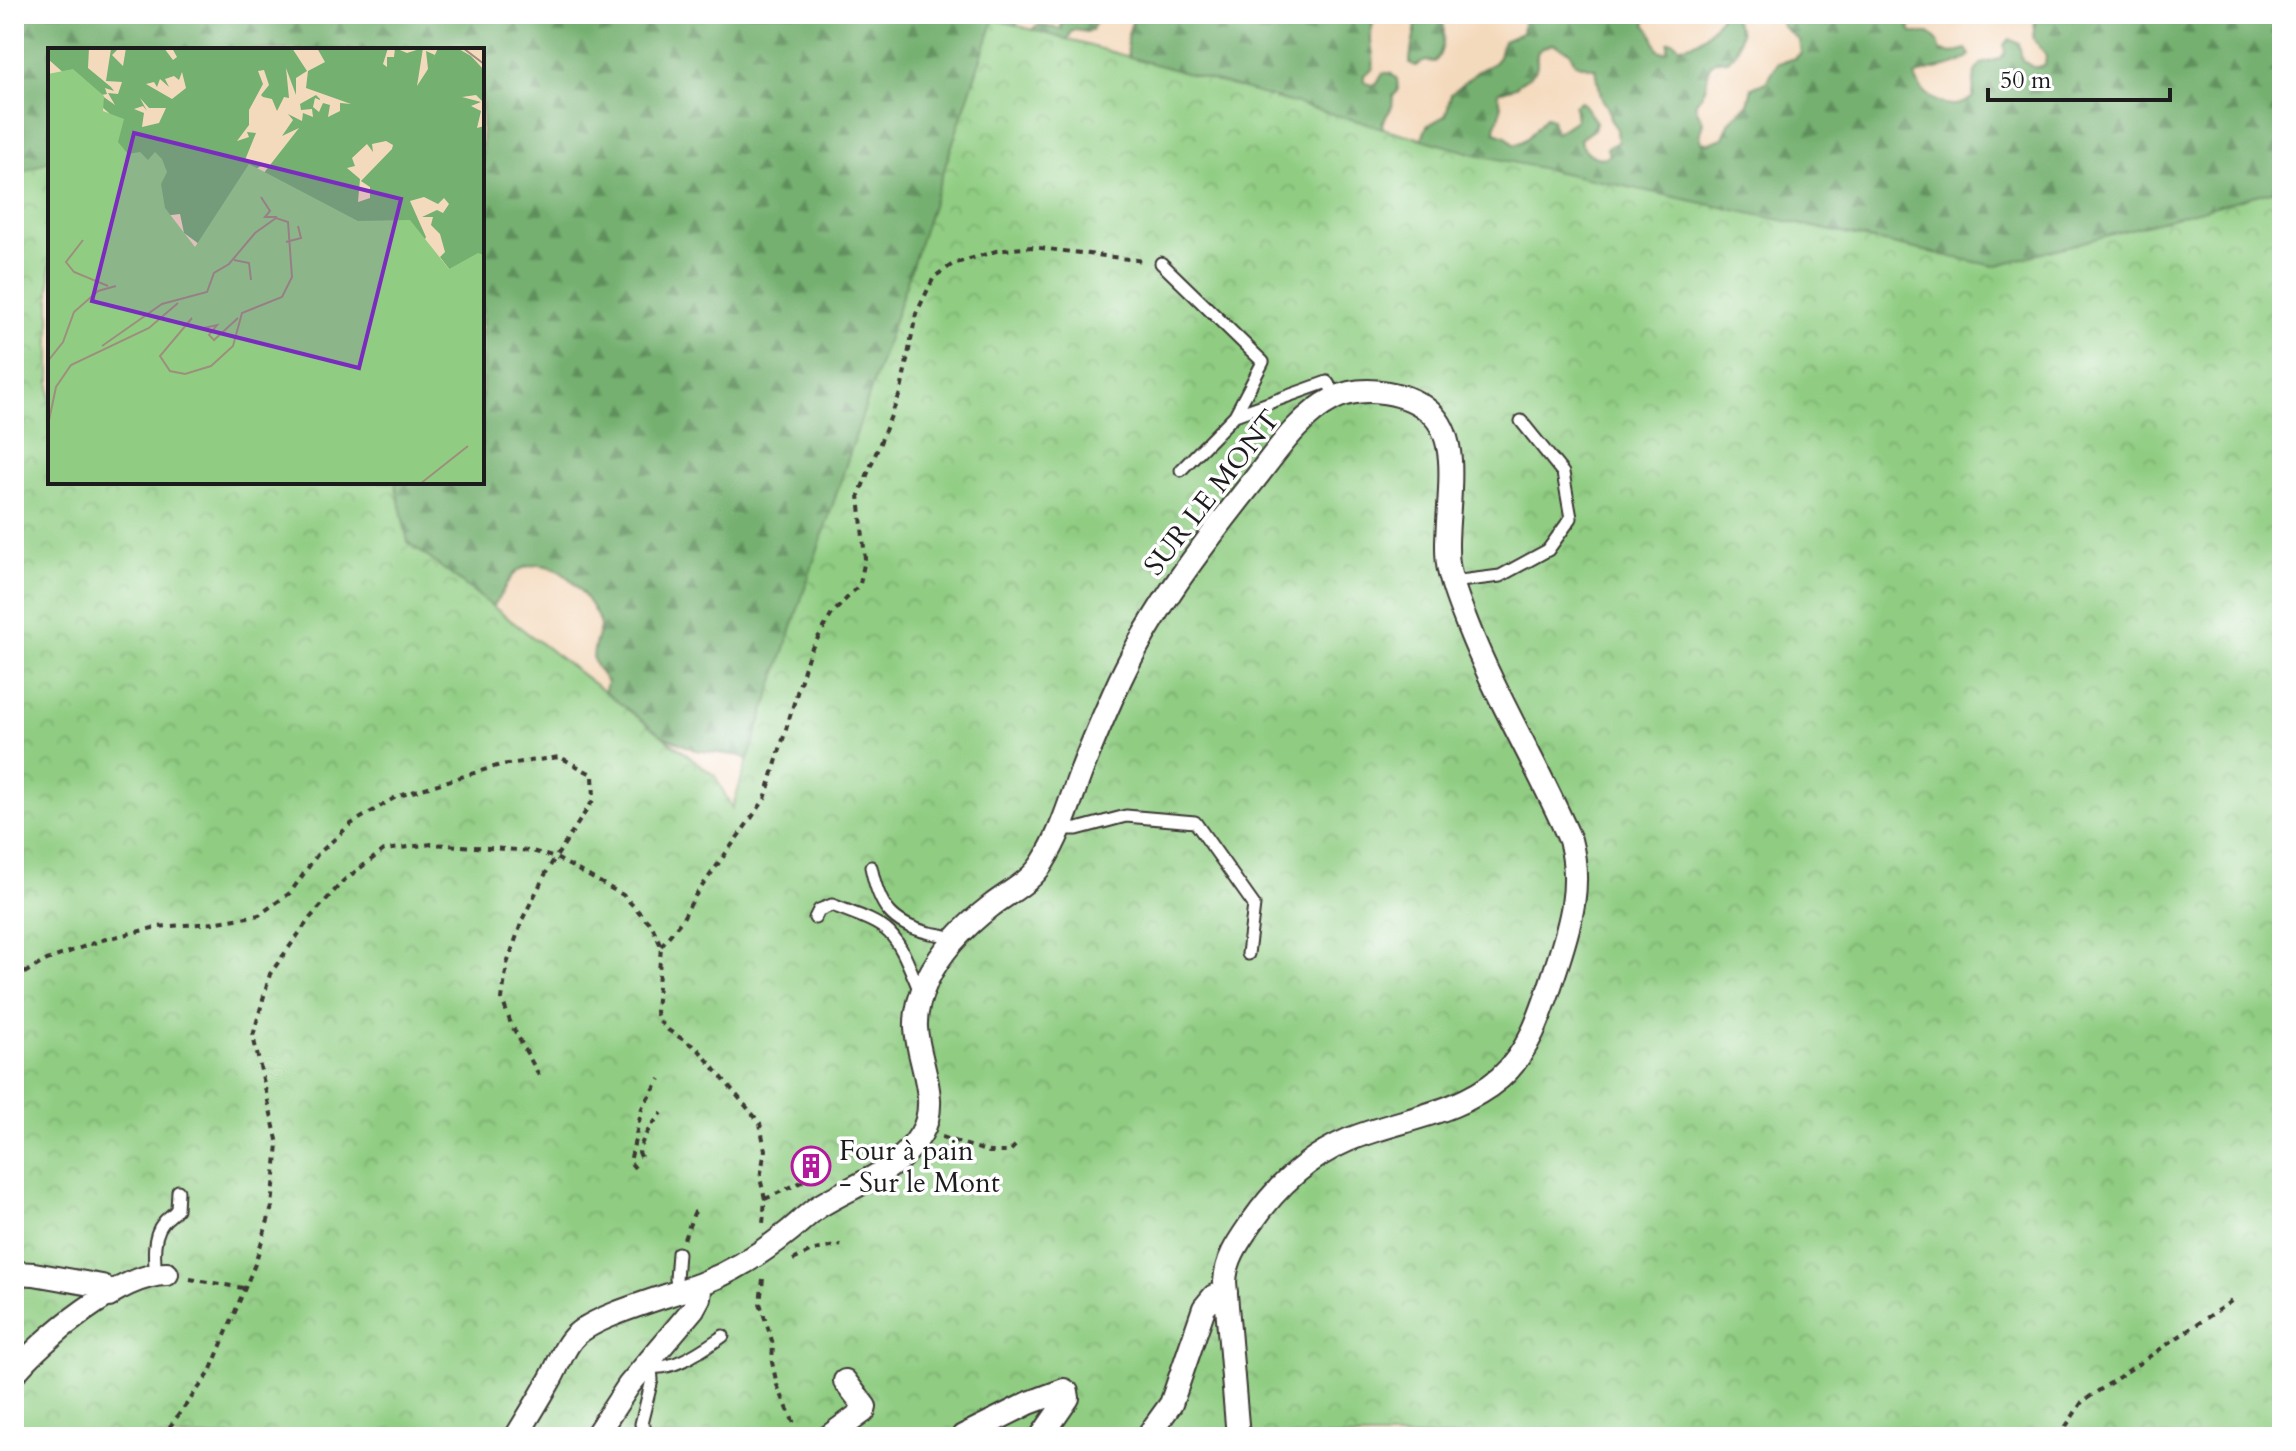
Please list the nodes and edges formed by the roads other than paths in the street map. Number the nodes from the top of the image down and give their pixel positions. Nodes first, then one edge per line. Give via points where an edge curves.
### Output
1 (1161, 263) road end
2 (1337, 397) junction
3 (1235, 415) junction
4 (1521, 421) dead end
5 (1181, 470) dead end
6 (1452, 582) junction
7 (1060, 829) junction
8 (871, 867) dead end
9 (815, 918) dead end
10 (954, 941) junction
11 (1248, 954) dead end
12 (924, 989) junction
13 (178, 1191) dead end
14 (678, 1253) road end
15 (14, 1273) edge
16 (161, 1275) joint
17 (701, 1284) junction
18 (679, 1291) junction
19 (1226, 1292) junction
20 (109, 1296) junction
21 (723, 1336) dead end
22 (649, 1366) junction
23 (14, 1374) edge
24 (845, 1381) dead end
25 (645, 1429) dead end
26 (963, 1436) edge
27 (516, 1437) edge
28 (595, 1437) edge
29 (828, 1437) edge
30 (1041, 1437) edge
31 (1147, 1437) edge
32 (1238, 1437) edge

1 - 3 lane via 1263,362
2 - 3 lane via 1327,382
2 - 6 street, SUR LE MONT via 1368,391 1402,397 1428,410 1440,425 1448,449 1446,547
2 - 7 street, SUR LE MONT via 1287,438 1160,607 1100,725
3 - 5 lane
4 - 6 lane via 1563,473 1571,518 1548,550 1500,576
6 - 19 street, SUR LE MONT via 1492,681 1570,840 1576,890 1568,931 1533,1032 1502,1076 1475,1095 1351,1139 1299,1168 1238,1242 1227,1267
7 - 10 street, SUR LE MONT via 1035,873
7 - 11 lane via 1126,816 1195,822 1254,905
8 - 10 lane via 878,896 889,913
9 - 12 lane via 832,905 881,925 899,942 918,987
10 - 12 street, SUR LE MONT
12 - 17 street, SUR LE MONT via 916,1030 929,1090 924,1130 890,1168 819,1207 758,1255
13 - 16 lane via 177,1209 158,1235 154,1255
14 - 18 lane
15 - 20 street via 102,1286
16 - 20 street
17 - 18 street
17 - 22 street via 693,1309
18 - 27 street via 580,1331
19 - 31 street via 1204,1308 1171,1404
19 - 32 street, SUR LE MONT
20 - 23 street via 47,1338
21 - 22 lane via 697,1354 658,1368
22 - 25 lane via 652,1380 641,1424
22 - 28 street via 629,1385
24 - 29 street via 864,1411
26 - 30 street via 1064,1390 1068,1398

